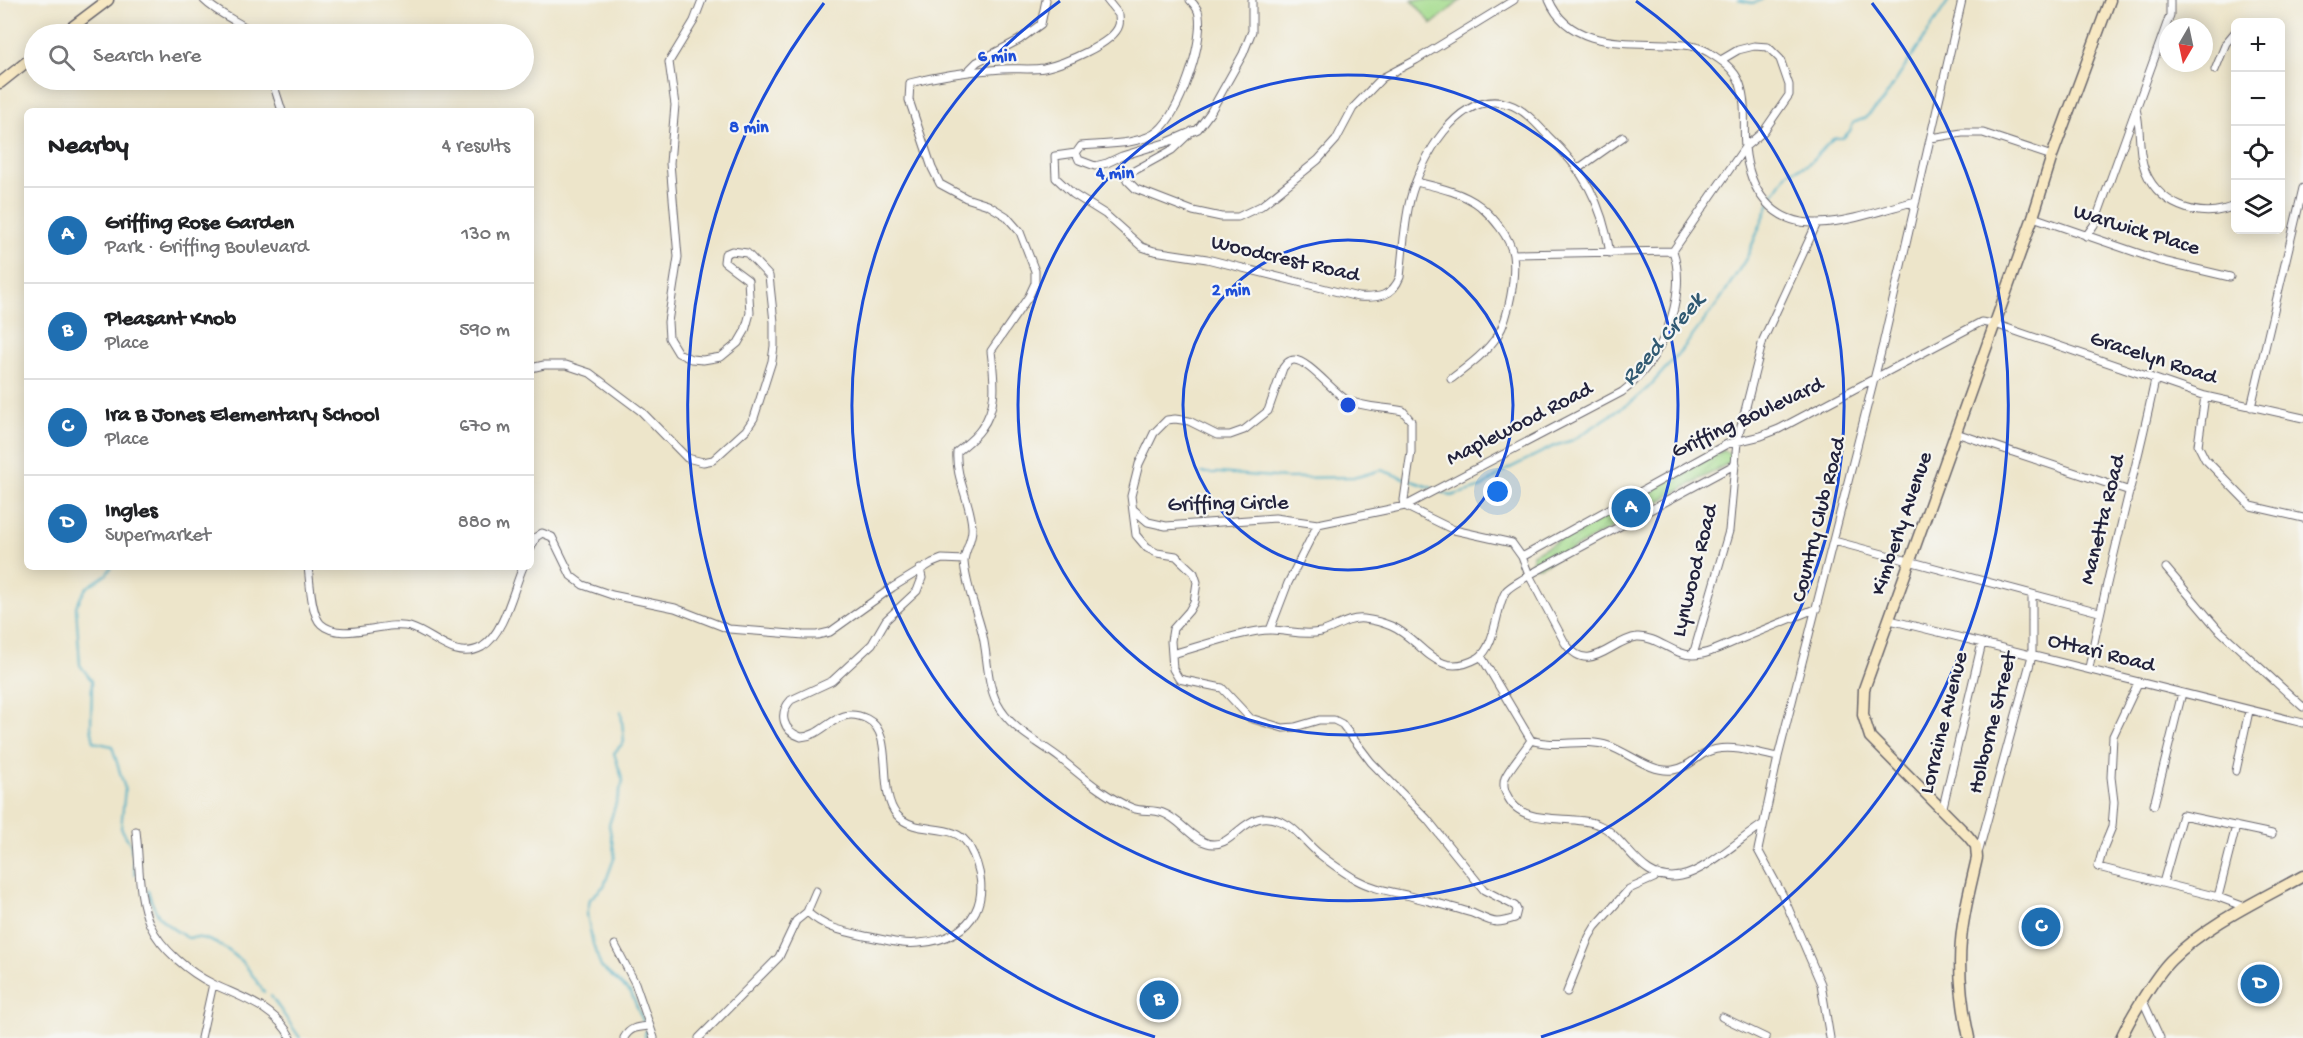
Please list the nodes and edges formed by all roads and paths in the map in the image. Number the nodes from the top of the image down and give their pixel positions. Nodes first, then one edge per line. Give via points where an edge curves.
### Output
1 (108, 0) edge
2 (204, 0) edge
3 (702, 0) edge
4 (1046, 0) edge
5 (1107, 0) edge
6 (1190, 0) edge
7 (1252, 0) edge
8 (1514, 0) edge
9 (1549, 0) edge
10 (1962, 0) edge
11 (2110, 0) edge
12 (2170, 0) edge
13 (76, 24) edge
14 (240, 24) edge
15 (2231, 36) edge
16 (1721, 60) junction
17 (24, 64) edge
18 (2215, 70) dead end
19 (967, 72) junction
20 (0, 83) edge
21 (275, 90) edge
22 (281, 108) edge
23 (2136, 109) junction
24 (1192, 131) junction
25 (1623, 137) dead end
26 (1931, 138) junction
27 (1745, 147) junction
28 (1076, 153) junction
29 (2052, 156) junction
30 (1579, 168) junction
31 (1416, 182) junction
32 (2303, 192) edge
33 (1916, 201) junction
34 (2231, 207) edge
35 (2033, 217) junction
36 (1817, 223) junction
37 (2086, 236) junction
38 (1673, 251) junction
39 (1611, 253) junction
40 (1513, 254) junction
41 (2229, 277) dead end
42 (1995, 324) junction
43 (534, 367) edge
44 (1451, 379) dead end
45 (1874, 379) junction
46 (2155, 380) junction
47 (2205, 396) junction
48 (2251, 407) junction
49 (2303, 418) edge
50 (1956, 433) junction
51 (1737, 442) junction
52 (1736, 464) junction
53 (2130, 491) junction
54 (1405, 506) junction
55 (1134, 510) junction
56 (2303, 518) edge
57 (1318, 524) junction
58 (1834, 541) junction
59 (534, 542) edge
60 (1522, 557) junction
61 (964, 560) junction
62 (1909, 562) junction
63 (2166, 568) dead end
64 (920, 569) junction
65 (308, 570) edge
66 (522, 570) edge
67 (1529, 575) junction
68 (2032, 594) junction
69 (1817, 608) junction
70 (2099, 612) junction
71 (1890, 620) junction
72 (1270, 630) junction
73 (1982, 643) junction
74 (1172, 654) junction
75 (1693, 655) junction
76 (1481, 656) junction
77 (2032, 656) junction
78 (2089, 668) junction
79 (2138, 682) junction
80 (2182, 693) junction
81 (2303, 706) edge
82 (2249, 711) junction
83 (2303, 723) edge
84 (1531, 740) junction
85 (1778, 757) junction
86 (2236, 771) dead end
87 (2154, 805) dead end
88 (1942, 811) junction
89 (1762, 825) junction
90 (2236, 826) junction
91 (136, 831) dead end
92 (2272, 834) dead end
93 (1977, 858) junction
94 (1658, 874) junction
95 (2303, 876) edge
96 (2163, 883) junction
97 (816, 891) dead end
98 (2218, 897) junction
99 (2246, 907) junction
100 (807, 912) junction
101 (615, 945) dead end
102 (213, 984) junction
103 (1567, 992) dead end
104 (2143, 1001) junction
105 (1722, 1017) dead end
106 (649, 1026) junction
107 (201, 1038) edge
108 (291, 1038) edge
109 (624, 1038) edge
110 (654, 1038) edge
111 (699, 1038) edge
112 (1766, 1038) edge
113 (1828, 1038) edge
114 (1969, 1038) edge
115 (2121, 1038) edge
116 (2160, 1038) edge

1 - 13 street
2 - 14 street
3 - 43 street via 669,62 675,105 670,163 678,256 669,306 669,338 678,353 703,360 721,357 738,343 750,313 748,280 724,262 724,254 747,253 769,276 774,322 772,361 754,417 721,455 696,462 675,448 642,412 590,374 566,365
4 - 19 street via 1041,24
5 - 19 street via 1119,15 1113,35 1068,61 1042,68
6 - 28 street via 1199,14 1199,26 1194,57 1173,113 1157,132 1136,140 1081,146
7 - 24 street via 1252,30 1243,54 1210,113
8 - 24 street via 1382,78 1353,108 1336,140 1318,160 1261,206 1238,217 1193,211 1136,189 1127,180 1132,172 1172,150
9 - 16 street via 1565,24 1589,38 1689,45
10 - 26 street, Country Club Road
11 - 29 street, Kimberly Avenue
12 - 23 street via 2170,15
15 - 18 street
16 - 27 street via 1740,82
16 - 27 street via 1738,50 1768,47 1780,59 1789,85 1789,95 1764,131
17 - 20 street
19 - 61 street via 910,82 909,100 940,184 1006,216 1020,232 1035,271 1035,283 1015,318 992,346 994,398 990,415 982,429 957,452 956,463 973,530
21 - 22 street
23 - 34 street via 2142,164 2151,184 2181,208 2217,212
23 - 37 street via 2094,225
24 - 28 street via 1095,166 1079,160
25 - 30 street
26 - 29 street via 1983,133
26 - 33 street, Country Club Road
27 - 36 street via 1749,171 1765,203 1794,219
27 - 38 street
28 - 31 street, Woodcrest Road via 1055,156 1056,178 1142,247 1358,297 1375,298 1395,288
29 - 35 street, Kimberly Avenue
30 - 31 street, Woodcrest Road via 1517,108 1499,102 1486,103 1474,106 1450,125 1428,155
30 - 39 street, Woodcrest Road via 1602,215
31 - 40 street via 1479,205 1500,229
32 - 48 street
33 - 36 street
33 - 45 street, Country Club Road
35 - 37 street, Warwick Place
35 - 42 street, Kimberly Avenue
36 - 51 street, Lynwood Road via 1763,340
37 - 41 street, Warwick Place via 2158,260
38 - 39 street
38 - 54 street, Maplewood Road via 1677,262 1676,291 1670,322 1655,357 1636,382 1607,401
39 - 40 street
40 - 44 street via 1511,294 1504,322 1490,345
42 - 45 street, Griffing Boulevard via 1981,322
42 - 46 street, Gracelyn Road
42 - 50 street, Kimberly Avenue
45 - 51 street, Griffing Boulevard via 1779,429
45 - 58 street, Country Club Road
46 - 47 street, Gracelyn Road
46 - 53 street, Manetta Road
47 - 48 street, Gracelyn Road
47 - 56 street via 2199,445 2205,459 2251,506
48 - 49 street, Gracelyn Road
50 - 53 street
50 - 62 street, Kimberly Avenue
51 - 52 street, Lynwood Road
51 - 60 street, Griffing Boulevard
52 - 67 street, Griffing Boulevard
52 - 75 street, Lynwood Road via 1729,531
53 - 70 street, Manetta Road
54 - 55 street, Griffing Circle via 1411,421 1403,411 1348,400 1295,360 1287,362 1279,376 1268,411 1244,430 1217,435 1189,421 1175,419 1160,425 1139,464 1131,496
54 - 57 street, Maplewood Road
54 - 60 street via 1454,530 1512,543
55 - 57 street, Griffing Circle via 1148,522 1166,526 1275,518
55 - 74 street via 1136,535 1147,548 1176,556 1194,573 1197,582 1194,602 1173,629
57 - 72 street
58 - 62 street
58 - 69 street, Country Club Road
59 - 64 street via 547,533 572,576 583,585 612,595 675,608 729,629 804,635 830,632
60 - 67 street
61 - 64 street via 942,559
61 - 74 street via 997,702 1023,733 1090,784 1130,807 1171,817 1211,845 1224,843 1254,819 1270,818 1286,824 1316,852 1372,888 1496,922 1515,918 1515,906 1484,890 1427,819 1371,762 1341,724 1319,720 1283,728 1250,718 1222,688 1179,679 1173,669
62 - 68 street
62 - 71 street, Kimberly Avenue
63 - 81 street via 2217,628
64 - 100 street via 922,578 917,591 886,620 875,641 832,681 791,700 783,720 787,728 808,737 848,715 869,719 882,743 891,807 912,826 952,832 965,841 981,884 980,903 972,919 955,933 918,943 832,929
65 - 66 street via 315,617 326,628 352,631 403,626 452,649 468,651 484,645 505,618
67 - 75 street via 1571,652 1592,657 1603,655 1629,638 1641,637
67 - 76 street, Griffing Boulevard via 1506,591 1493,634
68 - 70 street
68 - 77 street, Holborne Street
69 - 75 street
69 - 85 street, Country Club Road
70 - 78 street, Manetta Road
71 - 73 street, Ottari Road
71 - 88 street, Kimberly Avenue via 1864,689 1863,715 1870,737
72 - 74 street
72 - 76 street via 1320,632 1363,618 1392,626 1445,664 1463,664
73 - 77 street, Ottari Road
73 - 88 street, Lorraine Avenue
76 - 84 street
77 - 78 street, Ottari Road
77 - 93 street, Holborne Street
78 - 79 street, Ottari Road
79 - 80 street, Ottari Road
79 - 96 street via 2113,736 2112,827 2098,867
80 - 82 street, Ottari Road
80 - 87 street
82 - 83 street, Ottari Road
82 - 86 street
84 - 85 street via 1545,745 1590,742 1670,771 1719,748
84 - 94 street via 1505,778 1510,802 1540,818 1600,825 1637,862
85 - 89 street, Country Club Road
88 - 93 street, Kimberly Avenue via 1976,846
89 - 94 street via 1697,871 1680,877
89 - 113 street, Country Club Road via 1758,850 1783,896 1821,984
90 - 92 street
90 - 96 street via 2182,815
90 - 98 street
91 - 102 street via 139,886 151,927 170,951
93 - 114 street via 1961,939 1960,976
94 - 103 street via 1629,889 1595,927
95 - 99 street
96 - 98 street
97 - 100 street
98 - 99 street
99 - 104 street via 2168,962
100 - 111 street via 796,921 779,957
101 - 106 street via 635,983
102 - 107 street
102 - 108 street via 274,1016
104 - 115 street
104 - 116 street
105 - 112 street
106 - 109 street via 633,1028
106 - 110 street

